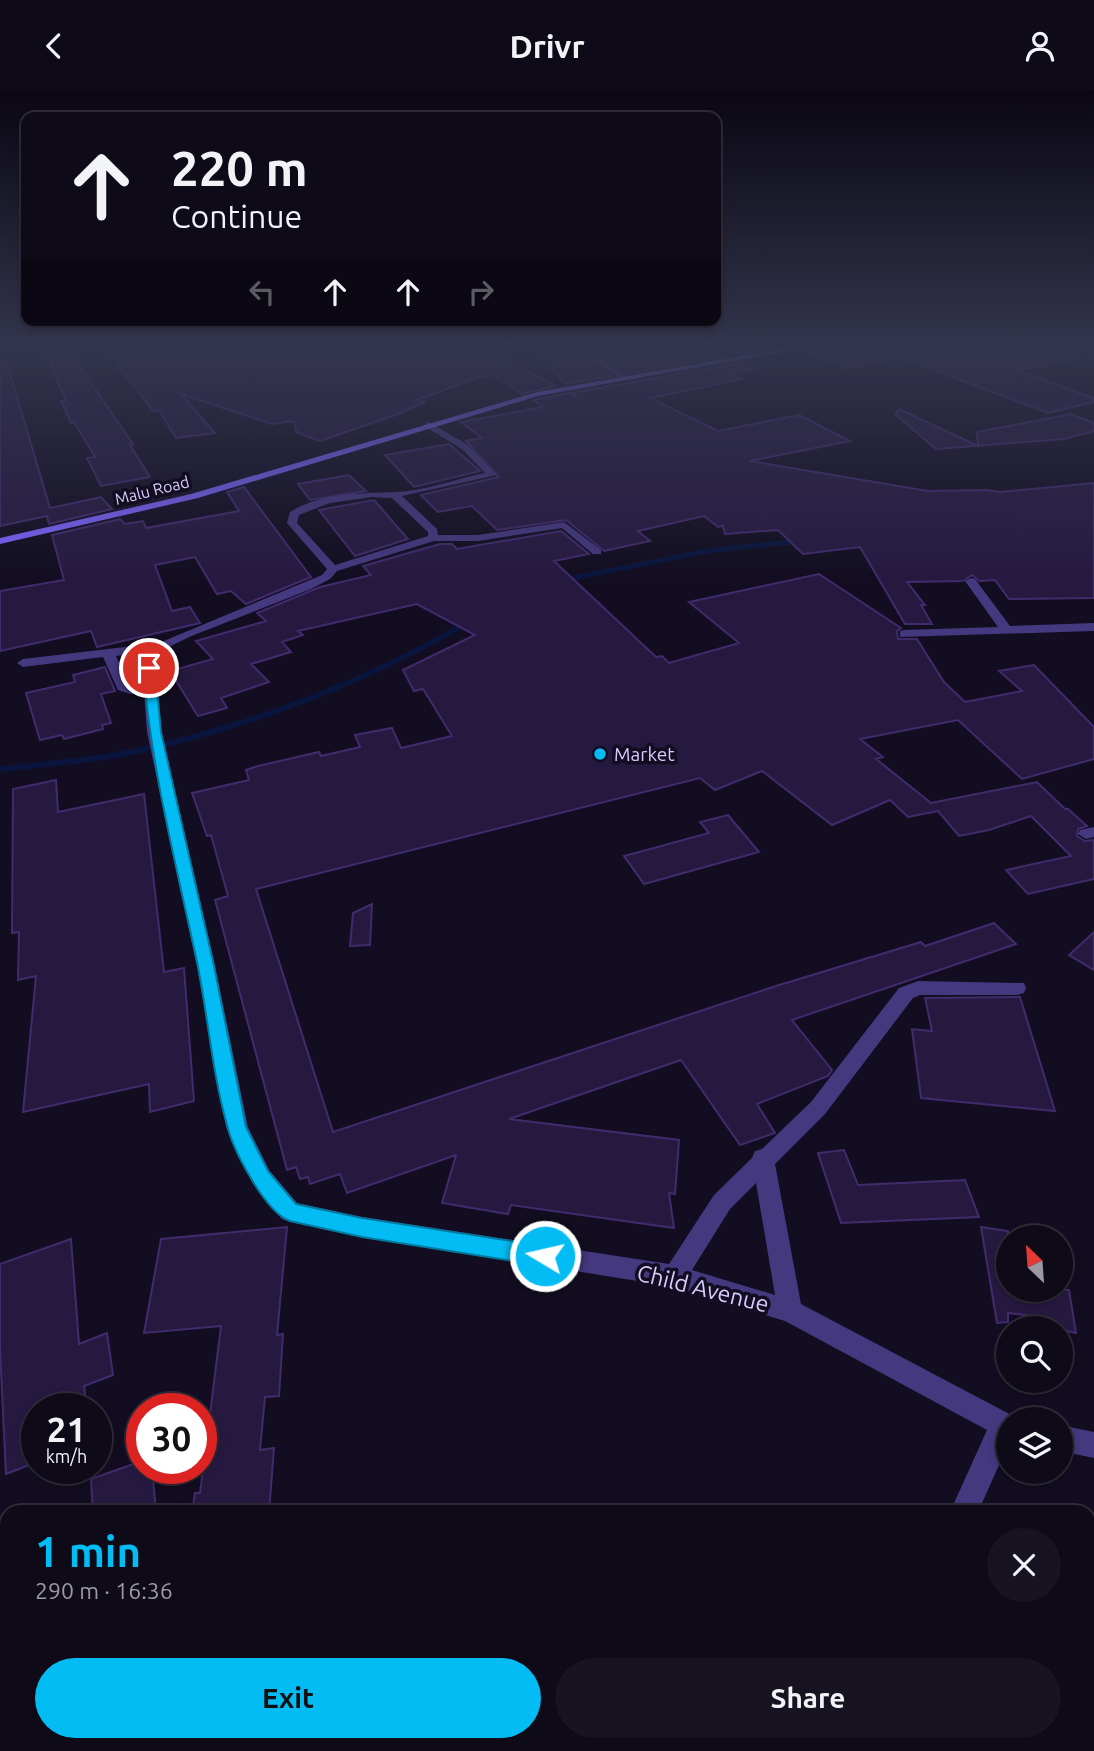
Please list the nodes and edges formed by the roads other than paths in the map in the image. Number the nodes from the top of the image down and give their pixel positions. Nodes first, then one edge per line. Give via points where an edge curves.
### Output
1 (400, 425) edge
2 (423, 425) edge
3 (429, 425) edge
4 (359, 437) junction
5 (373, 442) junction
6 (395, 495) junction
7 (0, 534) edge
8 (433, 538) junction
9 (0, 541) edge
10 (597, 552) dead end
11 (333, 569) junction
12 (971, 581) dead end
13 (1094, 627) edge
14 (1007, 630) junction
15 (904, 634) dead end
16 (162, 646) junction
17 (108, 653) junction
18 (23, 663) dead end
19 (149, 688) junction
20 (1017, 988) dead end
21 (763, 1159) junction
22 (676, 1276) junction
23 (790, 1311) junction
24 (996, 1422) edge
25 (1073, 1441) edge
26 (1094, 1445) edge
27 (996, 1446) edge
28 (967, 1505) edge

1 - 4 main road, Malu Road
2 - 5 main road, Malu Road
3 - 6 street via 465,447 492,475
4 - 5 main road
4 - 7 main road, Malu Road via 203,485
5 - 9 main road, Malu Road via 194,496
6 - 8 street via 433,531
6 - 11 street via 380,493 304,506 293,515 292,523
8 - 10 street via 478,538 564,525
8 - 11 street
11 - 16 street via 307,587
12 - 14 street
13 - 14 street
14 - 15 street
16 - 17 street
16 - 19 street, Child Avenue via 149,668
17 - 18 street
17 - 19 street via 123,687 135,691
19 - 22 street, Child Avenue via 154,732 237,1127 261,1177 290,1212
20 - 21 street via 918,988 906,993 818,1108
21 - 22 street via 722,1202
21 - 23 street
22 - 23 street, Child Avenue
23 - 24 street, Child Avenue
25 - 26 street
27 - 28 street

